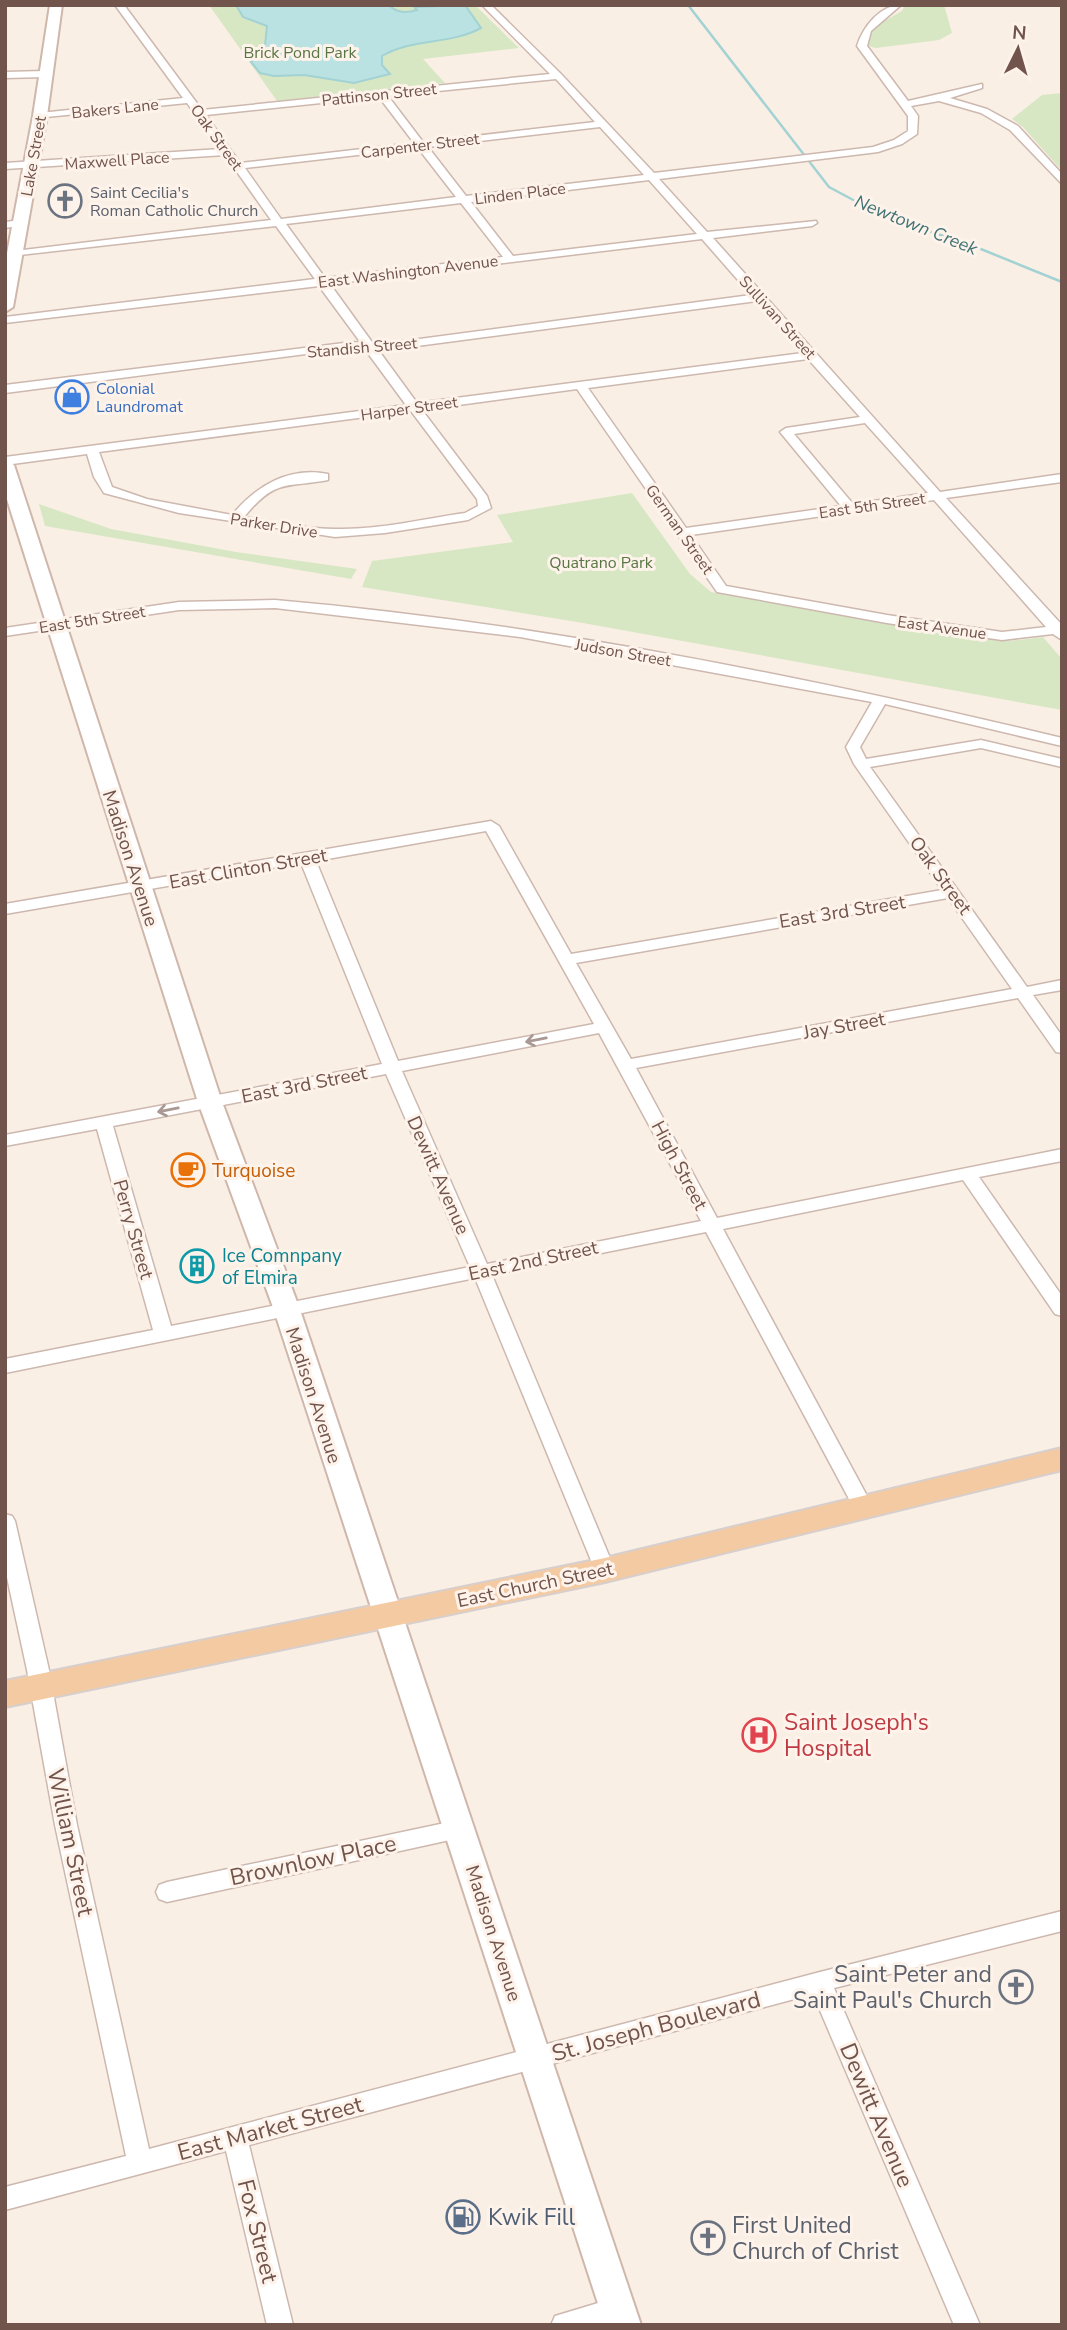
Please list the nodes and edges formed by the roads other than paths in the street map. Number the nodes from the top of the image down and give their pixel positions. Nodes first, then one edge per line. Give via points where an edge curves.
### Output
1 (56, 5) edge
2 (119, 5) edge
3 (486, 5) edge
4 (897, 5) edge
5 (44, 74) junction
6 (5, 75) edge
7 (558, 76) junction
8 (979, 86) dead end
9 (381, 94) junction
10 (939, 99) junction
11 (190, 100) junction
12 (905, 104) junction
13 (199, 113) junction
14 (40, 116) junction
15 (603, 124) junction
16 (422, 145) junction
17 (228, 152) junction
18 (31, 165) junction
19 (5, 166) edge
20 (238, 166) junction
21 (652, 177) junction
22 (1062, 181) edge
23 (463, 199) junction
24 (21, 223) junction
25 (279, 223) junction
26 (811, 223) dead end
27 (5, 225) edge
28 (704, 236) junction
29 (15, 254) junction
30 (510, 259) junction
31 (325, 281) junction
32 (760, 297) junction
33 (5, 307) edge
34 (5, 320) edge
35 (370, 348) junction
36 (812, 355) junction
37 (580, 385) junction
38 (5, 389) edge
39 (413, 407) junction
40 (870, 419) junction
41 (92, 450) junction
42 (5, 463) edge
43 (324, 478) dead end
44 (1062, 478) edge
45 (939, 495) junction
46 (485, 508) joint
47 (850, 508) junction
48 (236, 519) junction
49 (682, 532) junction
50 (179, 606) joint
51 (822, 608) joint
52 (57, 624) junction
53 (5, 632) edge
54 (1060, 632) edge
55 (881, 699) junction
56 (1062, 742) edge
57 (1062, 763) edge
58 (861, 764) junction
59 (491, 826) joint
60 (307, 858) junction
61 (141, 887) junction
62 (953, 893) junction
63 (5, 909) edge
64 (566, 960) junction
65 (1062, 985) edge
66 (1024, 992) junction
67 (603, 1027) junction
68 (1062, 1048) edge
69 (626, 1065) junction
70 (392, 1068) junction
71 (210, 1102) junction
72 (104, 1123) junction
73 (5, 1141) edge
74 (1062, 1155) edge
75 (968, 1175) junction
76 (711, 1225) junction
77 (481, 1271) junction
78 (286, 1310) junction
79 (1062, 1310) edge
80 (164, 1335) junction
81 (5, 1366) edge
82 (1062, 1459) edge
83 (863, 1507) junction
84 (5, 1521) edge
85 (605, 1570) junction
86 (388, 1615) junction
87 (41, 1686) junction
88 (5, 1694) edge
89 (459, 1829) junction
90 (167, 1892) dead end
91 (1062, 1921) edge
92 (820, 1982) junction
93 (536, 2058) junction
94 (235, 2138) junction
95 (140, 2163) junction
96 (5, 2199) edge
97 (621, 2317) edge
98 (280, 2325) edge
99 (564, 2325) edge
100 (967, 2325) edge

1 - 5 main road, Lake Street
2 - 11 street, Oak Street
3 - 7 street, Sullivan Street
4 - 12 street via 867,30 862,46
5 - 6 street
5 - 14 main road, Lake Street
7 - 9 street, Pattinson Street
7 - 15 street, Sullivan Street
8 - 10 street
9 - 13 street, Pattinson Street
9 - 16 street
10 - 12 street
10 - 22 street via 984,111 1014,128
11 - 13 street, Oak Street
11 - 14 street, Bakers Lane
12 - 21 street, Linden Place via 913,116 913,132 874,150
13 - 17 street, Oak Street
14 - 18 main road, Lake Street
15 - 16 street, Carpenter Street
15 - 21 street, Sullivan Street
16 - 20 street, Carpenter Street
16 - 23 street
17 - 18 street, Maxwell Place
17 - 20 street, Oak Street
18 - 19 street, Maxwell Place
18 - 24 main road, Lake Street
20 - 25 street, Oak Street
21 - 23 street, Linden Place
21 - 28 street, Sullivan Street
23 - 25 street, Linden Place
23 - 30 street
24 - 27 street
24 - 29 main road, Lake Street
25 - 29 street, Linden Place
25 - 31 street, Oak Street
26 - 28 street, East Washington Avenue
28 - 30 street, East Washington Avenue
28 - 32 street, Sullivan Street
29 - 33 main road, Lake Street
30 - 31 street, East Washington Avenue
31 - 34 street, East Washington Avenue
31 - 35 street, Oak Street
32 - 35 street, Standish Street
32 - 36 street, Sullivan Street
35 - 38 street, Standish Street via 352,345
35 - 39 street, Oak Street
36 - 37 street, Harper Street
36 - 40 street, Sullivan Street
37 - 39 street, Harper Street
37 - 49 street, German Street
39 - 41 street, Harper Street
39 - 46 street, Oak Street via 483,499
40 - 45 street, Sullivan Street
40 - 47 street via 786,432
41 - 42 street, Harper Street
41 - 48 street, Parker Drive via 103,482 116,495
42 - 52 main road, Madison Avenue
43 - 48 street via 302,477 272,484
44 - 45 street, East 5th Street
45 - 47 street, East 5th Street
45 - 54 street, Sullivan Street
46 - 48 street, Parker Drive via 468,516 338,533
47 - 49 street, East 5th Street
49 - 51 street, German Street via 722,589
50 - 52 street, East 5th Street
50 - 55 street, Judson Street via 275,604 450,623
51 - 54 street, East Avenue via 1002,636
52 - 53 street, East 5th Street
52 - 61 main road, Madison Avenue
55 - 56 street, Judson Street
55 - 58 street via 853,747
57 - 58 street via 981,744
58 - 62 street, Oak Street
59 - 60 street, East Clinton Street
59 - 64 street, High Street
60 - 61 street, East Clinton Street
60 - 70 street, Dewitt Avenue
61 - 63 street, East Clinton Street
61 - 71 main road, Madison Avenue
62 - 64 street, East 3rd Street
62 - 66 street, Oak Street
64 - 67 street, High Street
65 - 66 street, Jay Street
66 - 68 street, Oak Street
66 - 69 street, Jay Street
67 - 69 street, High Street
67 -> 70 street, East 3rd Street
69 - 76 street, High Street
70 - 71 street, East 3rd Street
70 - 77 street, Dewitt Avenue
71 -> 72 street, East 3rd Street
71 - 78 main road, Madison Avenue
72 - 73 street, East 3rd Street
72 - 80 street, Perry Street
74 - 75 street, East 2nd Street
75 - 76 street, East 2nd Street
75 - 79 street
76 - 77 street, East 2nd Street
76 - 83 street, High Street
77 - 78 street, East 2nd Street
77 - 85 street, Dewitt Avenue
78 - 80 street, East 2nd Street
78 - 86 main road, Madison Avenue
80 - 81 street, East 2nd Street
82 - 83 main road, East Church Street
83 - 85 main road, East Church Street
84 - 87 street, William Street
85 - 86 main road, East Church Street
86 - 87 main road, East Church Street
86 - 89 main road, Madison Avenue
87 - 88 main road, East Church Street
87 - 95 street, William Street via 66,1825
89 - 90 street, Brownlow Place
89 - 93 main road, Madison Avenue
91 - 92 street, St. Joseph Boulevard
92 - 93 street, St. Joseph Boulevard
92 - 100 street, Dewitt Avenue
93 - 94 street, East Market Street
93 - 97 main road, Madison Avenue
94 - 95 street, East Market Street
94 - 98 street, Fox Street
95 - 96 street, East Market Street
97 - 99 street

